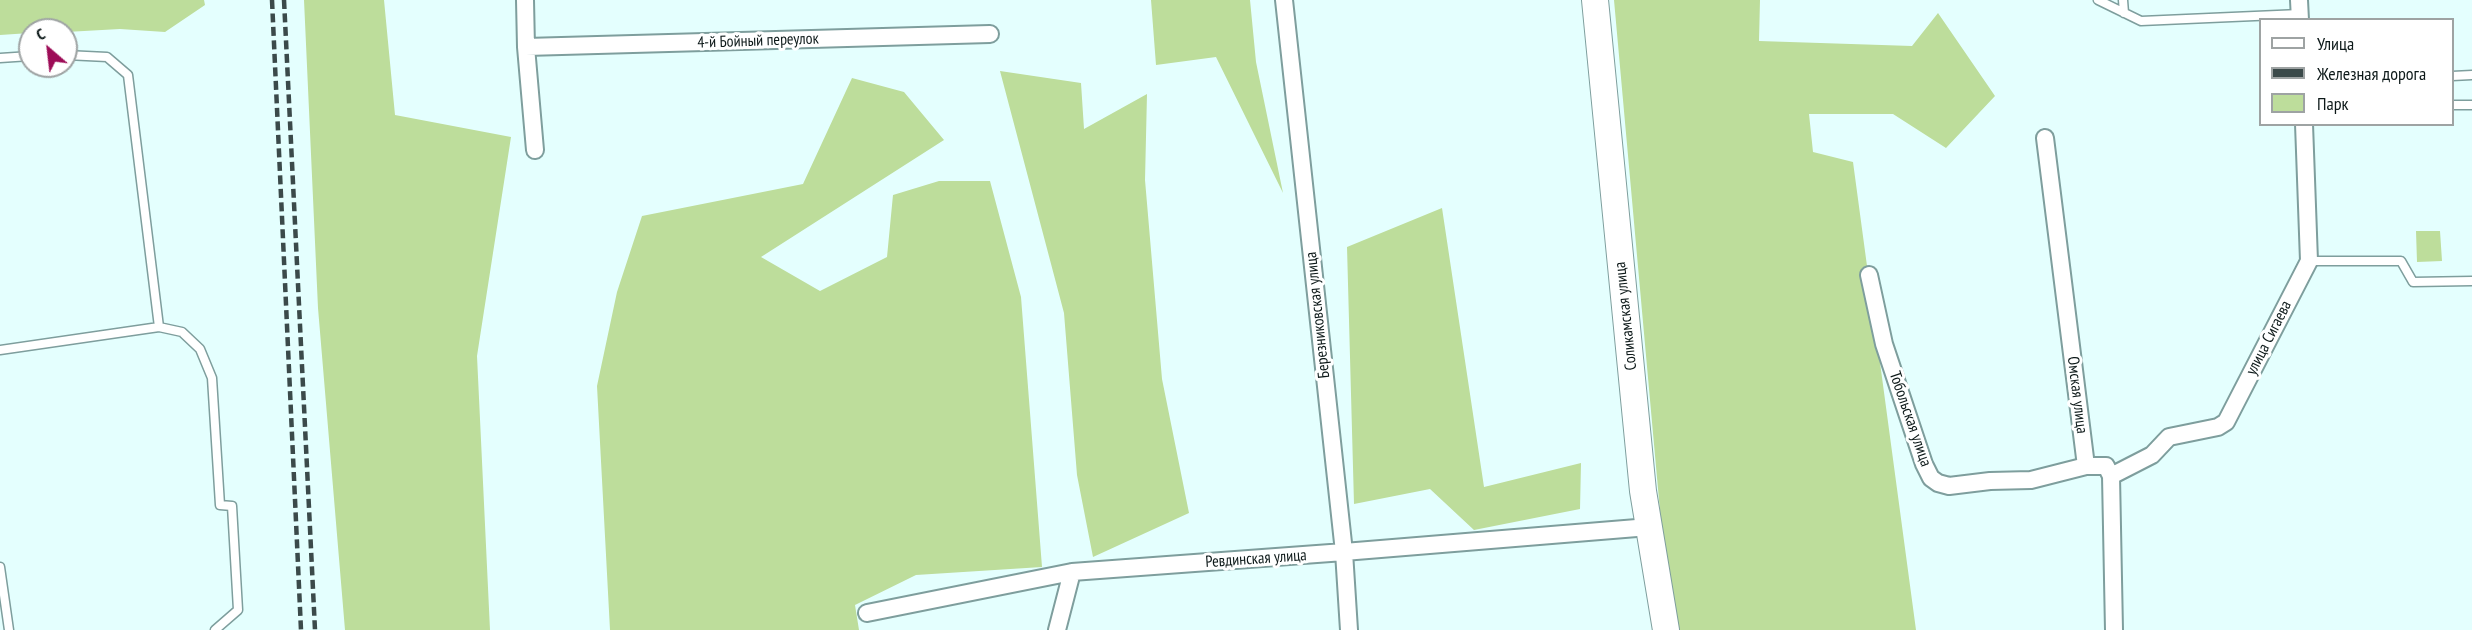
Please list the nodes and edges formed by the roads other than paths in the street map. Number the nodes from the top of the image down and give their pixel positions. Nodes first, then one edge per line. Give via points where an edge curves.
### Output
1 (525, 0) edge
2 (1284, 0) edge
3 (1595, 0) edge
4 (2098, 0) edge
5 (2123, 0) edge
6 (2300, 11) edge
7 (2124, 13) junction
8 (990, 34) dead end
9 (526, 47) junction
10 (78, 56) edge
11 (18, 57) edge
12 (0, 58) edge
13 (2472, 75) edge
14 (2454, 76) edge
15 (2454, 105) edge
16 (2472, 105) edge
17 (2304, 126) edge
18 (2045, 138) dead end
19 (535, 150) dead end
20 (2309, 261) junction
21 (1869, 274) dead end
22 (2472, 281) edge
23 (159, 327) junction
24 (0, 350) edge
25 (2086, 466) junction
26 (2111, 476) junction
27 (1649, 527) junction
28 (1344, 552) junction
29 (0, 567) edge
30 (1072, 572) junction
31 (867, 613) dead end
32 (9, 630) edge
33 (215, 630) edge
34 (1057, 630) edge
35 (1348, 630) edge
36 (1666, 630) edge
37 (2114, 630) edge

1 - 9 street
2 - 28 street, Березниковская улица
3 - 27 main road, Соликамская улица
4 - 7 lane
5 - 7 lane
6 - 7 lane via 2140,21
8 - 9 street, 4-й Бойный переулок
9 - 19 street
10 - 23 lane via 107,57 128,75
11 - 12 lane
13 - 14 lane
15 - 16 lane
17 - 20 street, улица Сигаева
18 - 25 street, Омская улица
20 - 22 lane via 2401,261 2413,282
20 - 26 street, улица Сигаева via 2226,422 2169,437 2152,455
21 - 25 street, Тобольская улица via 1884,344 1931,478 1949,486 2031,480
23 - 24 lane
23 - 33 lane via 182,332 200,349 212,378 220,505 232,506 238,610
25 - 26 street via 2106,466
26 - 37 street
27 - 28 street, Ревдинская улица
27 - 36 main road, Соликамская улица
28 - 30 street, Ревдинская улица
28 - 35 street, Березниковская улица
29 - 32 lane
30 - 31 street, Ревдинская улица
30 - 34 street

